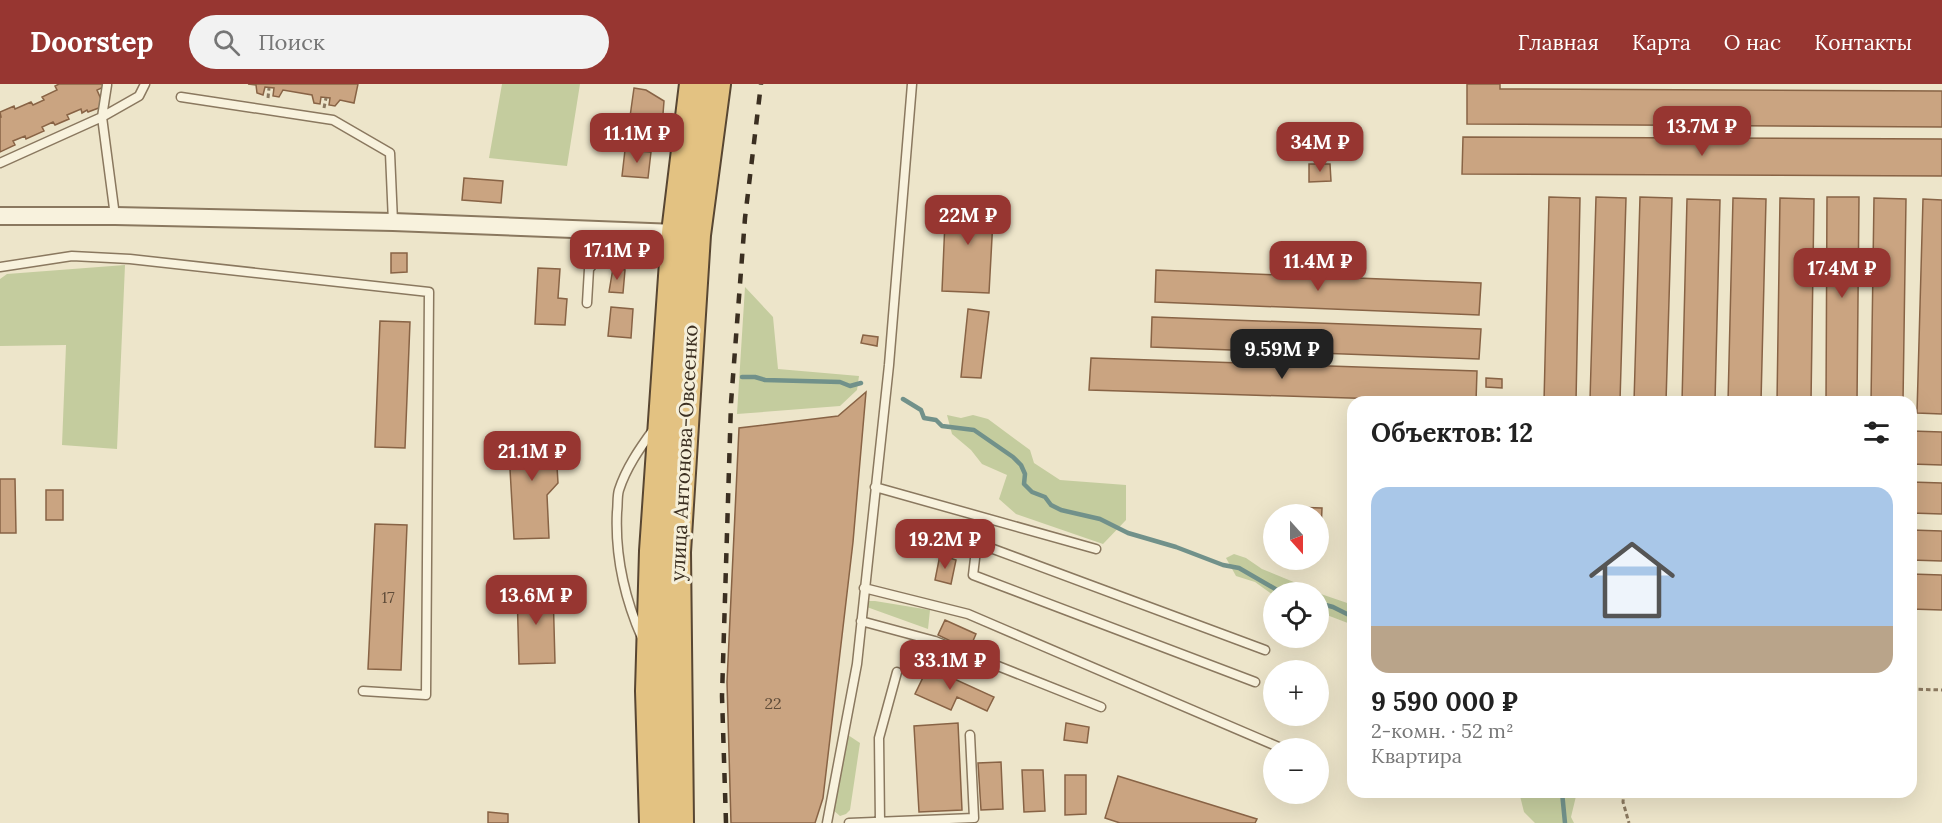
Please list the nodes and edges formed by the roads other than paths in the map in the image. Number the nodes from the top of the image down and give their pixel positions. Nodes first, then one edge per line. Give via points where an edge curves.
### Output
1 (145, 84) edge
2 (694, 84) edge
3 (716, 84) edge
4 (912, 84) edge
5 (107, 85) edge
6 (181, 97) dead end
7 (102, 117) junction
8 (0, 163) edge
9 (0, 216) edge
10 (115, 216) junction
11 (393, 222) junction
12 (621, 232) junction
13 (676, 233) junction
14 (0, 267) edge
15 (587, 303) dead end
16 (663, 415) junction
17 (875, 487) junction
18 (980, 517) junction
19 (977, 543) junction
20 (1096, 549) dead end
21 (864, 588) junction
22 (861, 621) junction
23 (1266, 650) dead end
24 (651, 657) junction
25 (897, 672) dead end
26 (1255, 682) dead end
27 (363, 691) dead end
28 (1101, 707) dead end
29 (970, 735) dead end
30 (1263, 740) edge
31 (880, 822) edge
32 (654, 823) edge
33 (679, 823) edge
34 (827, 823) edge
35 (849, 823) edge

1 - 7 lane via 139,96
2 - 13 highway, улица Антонова-Овсеенко
3 - 33 highway, улица Антонова-Овсеенко via 696,236 676,552
4 - 17 lane
5 - 7 lane
6 - 11 lane via 333,120 390,153
7 - 8 lane
7 - 10 lane
9 - 10 street
10 - 11 street
11 - 12 street
12 - 13 street
12 - 15 lane via 589,269
13 - 16 highway, улица Антонова-Овсеенко
14 - 27 lane via 72,256 130,259 429,292 426,695
16 - 24 highway, улица Антонова-Овсеенко
16 - 24 lane via 639,449 618,491 616,531 633,617
17 - 18 lane
17 - 21 lane
18 - 19 lane
18 - 20 lane
19 - 23 lane
19 - 26 lane via 973,575
21 - 22 lane
21 - 30 lane via 968,614
22 - 28 lane via 935,641
22 - 34 lane via 857,664
24 - 32 highway, улица Антонова-Овсеенко
25 - 31 lane via 879,738
29 - 31 lane via 974,818
31 - 35 lane

